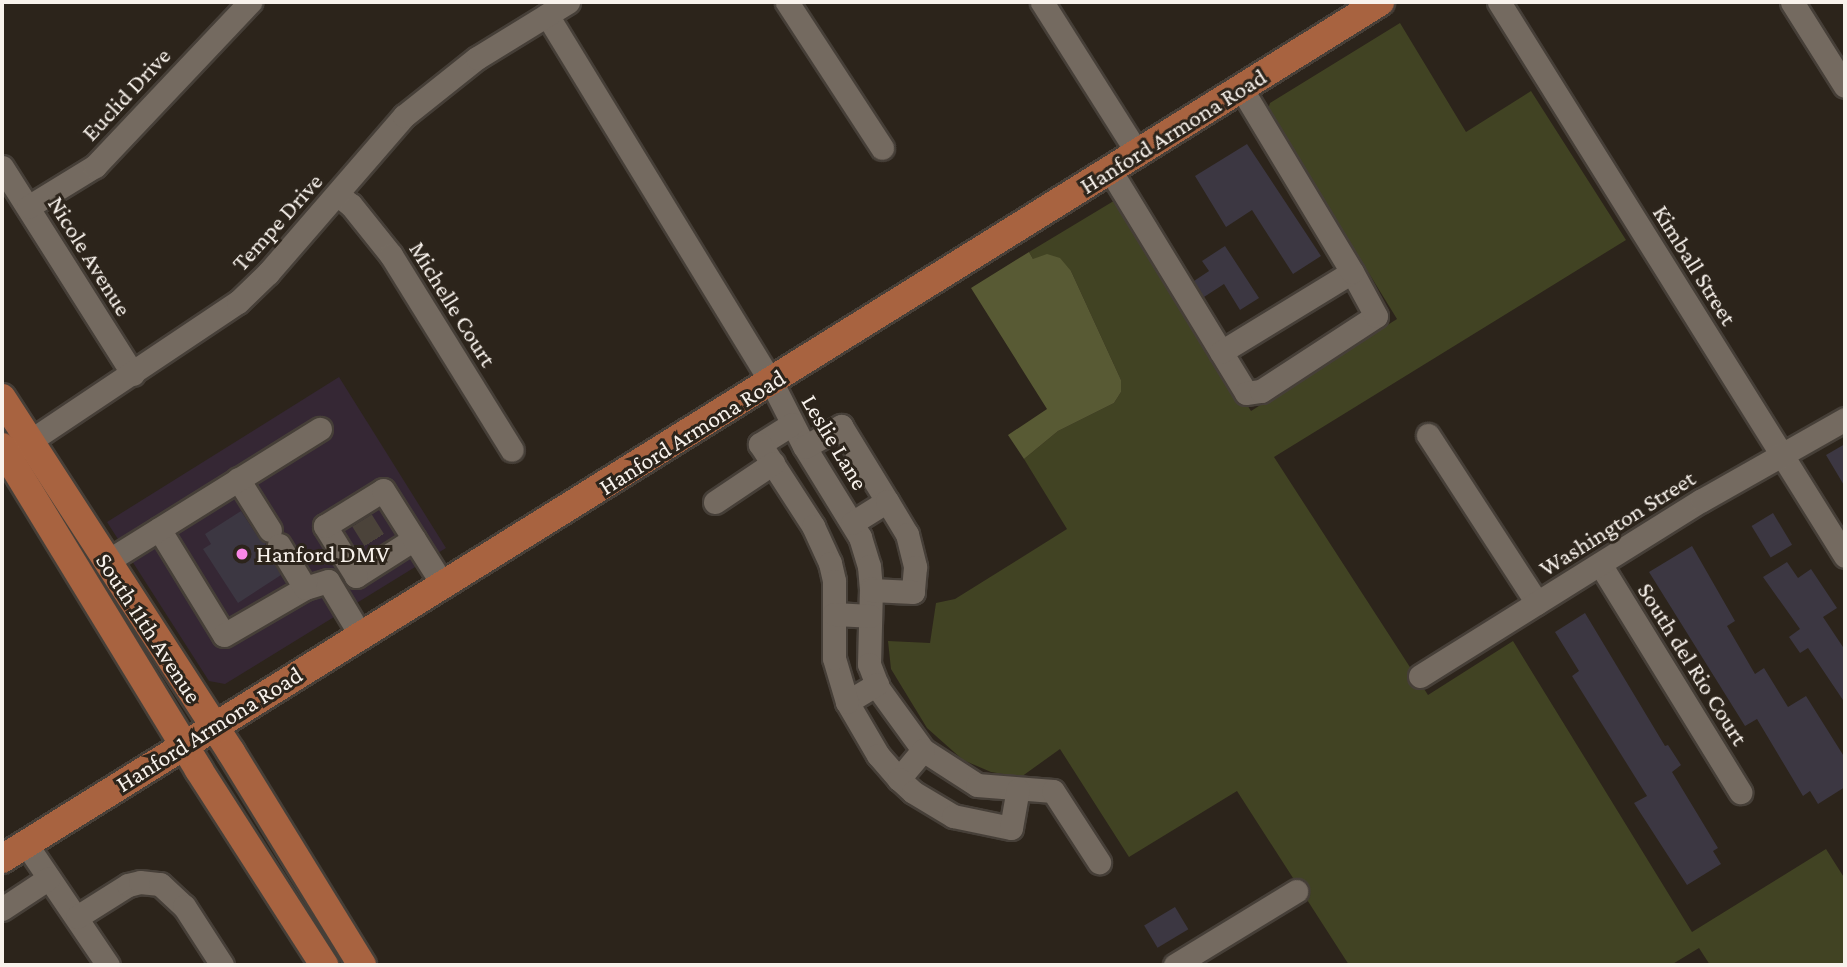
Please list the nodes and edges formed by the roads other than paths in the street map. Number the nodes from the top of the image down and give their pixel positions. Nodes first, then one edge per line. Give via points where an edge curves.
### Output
1 (250, 2) edge
2 (568, 2) edge
3 (787, 2) edge
4 (1042, 2) edge
5 (1380, 2) edge
6 (1499, 2) edge
7 (1792, 2) edge
8 (547, 15) junction
9 (1845, 86) edge
10 (1241, 88) junction
11 (882, 148) dead end
12 (1137, 152) junction
13 (2, 167) edge
14 (1110, 170) junction
15 (338, 195) junction
16 (28, 207) junction
17 (1352, 272) junction
18 (1221, 352) junction
19 (133, 373) junction
20 (772, 383) junction
21 (2, 398) edge
22 (1845, 419) edge
23 (792, 424) junction
24 (320, 429) dead end
25 (1428, 435) dead end
26 (805, 447) junction
27 (13, 448) edge
28 (512, 450) dead end
29 (1782, 456) junction
30 (773, 463) junction
31 (239, 479) junction
32 (887, 501) junction
33 (715, 502) dead end
34 (848, 516) junction
35 (813, 526) junction
36 (159, 529) junction
37 (414, 539) junction
38 (1845, 556) edge
39 (106, 562) junction
40 (1600, 564) junction
41 (356, 576) junction
42 (443, 585) junction
43 (305, 588) junction
44 (333, 590) junction
45 (871, 590) junction
46 (1537, 603) junction
47 (834, 614) junction
48 (870, 616) junction
49 (361, 636) junction
50 (1420, 676) dead end
51 (877, 684) junction
52 (846, 702) junction
53 (215, 727) junction
54 (184, 746) junction
55 (923, 750) junction
56 (899, 779) junction
57 (1018, 790) junction
58 (1740, 792) dead end
59 (26, 844) junction
60 (2, 859) edge
61 (1099, 862) dead end
62 (49, 878) junction
63 (1296, 891) dead end
64 (2, 909) edge
65 (77, 917) junction
66 (1185, 963) edge
67 (108, 965) edge
68 (222, 965) edge
69 (324, 965) edge
70 (362, 965) edge

1 - 16 street, Euclid Drive via 95,166
2 - 8 street, Tempe Drive
3 - 11 street
4 - 12 street
5 - 10 main road, Hanford Armona Road
6 - 29 street, Kimball Street
7 - 9 street
8 - 15 street, Tempe Drive via 429,94 397,124
8 - 20 street, Leslie Lane
10 - 12 main road, Hanford Armona Road
10 - 17 street
12 - 14 main road, Hanford Armona Road
13 - 16 street, Nicole Avenue
14 - 18 street
14 - 20 main road, Hanford Armona Road
15 - 19 street, Tempe Drive via 238,302
15 - 28 street, Michelle Court via 391,255
16 - 19 street, Nicole Avenue
17 - 18 street
17 - 18 street via 1376,316 1261,390 1247,393
19 - 27 street, Tempe Drive
20 - 23 street, Leslie Lane
20 - 42 main road, Hanford Armona Road
21 - 27 main road, South 11th Avenue
22 - 29 street, Washington Street
23 - 26 street, Leslie Lane
23 - 30 street via 761,444
24 - 31 street
25 - 46 street
26 - 32 street via 841,426
26 - 34 street, Leslie Lane
27 - 39 main road, South 11th Avenue
27 - 54 main road, South 11th Avenue
29 - 38 street, Kimball Street
29 - 40 street, Washington Street
30 - 33 street
30 - 35 street
31 - 36 street
31 - 43 street
32 - 34 street
32 - 45 street via 907,534 915,567 913,592
34 - 35 street
34 - 45 street, Leslie Lane via 869,566
35 - 47 street via 833,573
36 - 39 street
36 - 43 street via 224,635
37 - 41 street via 383,554
37 - 41 street via 383,489 358,514 325,526
37 - 42 street
39 - 53 main road, South 11th Avenue
40 - 46 street, Washington Street
40 - 58 street, South del Rio Court
41 - 44 street
42 - 49 main road, Hanford Armona Road
43 - 44 street via 328,581
44 - 49 street
45 - 48 street, Leslie Lane
46 - 50 street, Washington Street
47 - 48 street
47 - 52 street via 834,659
48 - 51 street, Leslie Lane via 869,664
49 - 53 main road, Hanford Armona Road
51 - 52 street
51 - 55 street, Leslie Lane
52 - 56 street via 878,755
53 - 54 main road, Hanford Armona Road
53 - 70 main road, South 11th Avenue
54 - 59 main road, Hanford Armona Road
54 - 69 main road, South 11th Avenue
55 - 56 street
55 - 57 street, Leslie Lane via 977,785
56 - 57 street via 953,816 1011,828
57 - 61 street, Leslie Lane via 1053,791
59 - 60 main road, Hanford Armona Road
59 - 62 street
62 - 64 street
62 - 65 street
63 - 66 street
65 - 67 street
65 - 68 street via 128,885 160,884 184,905

